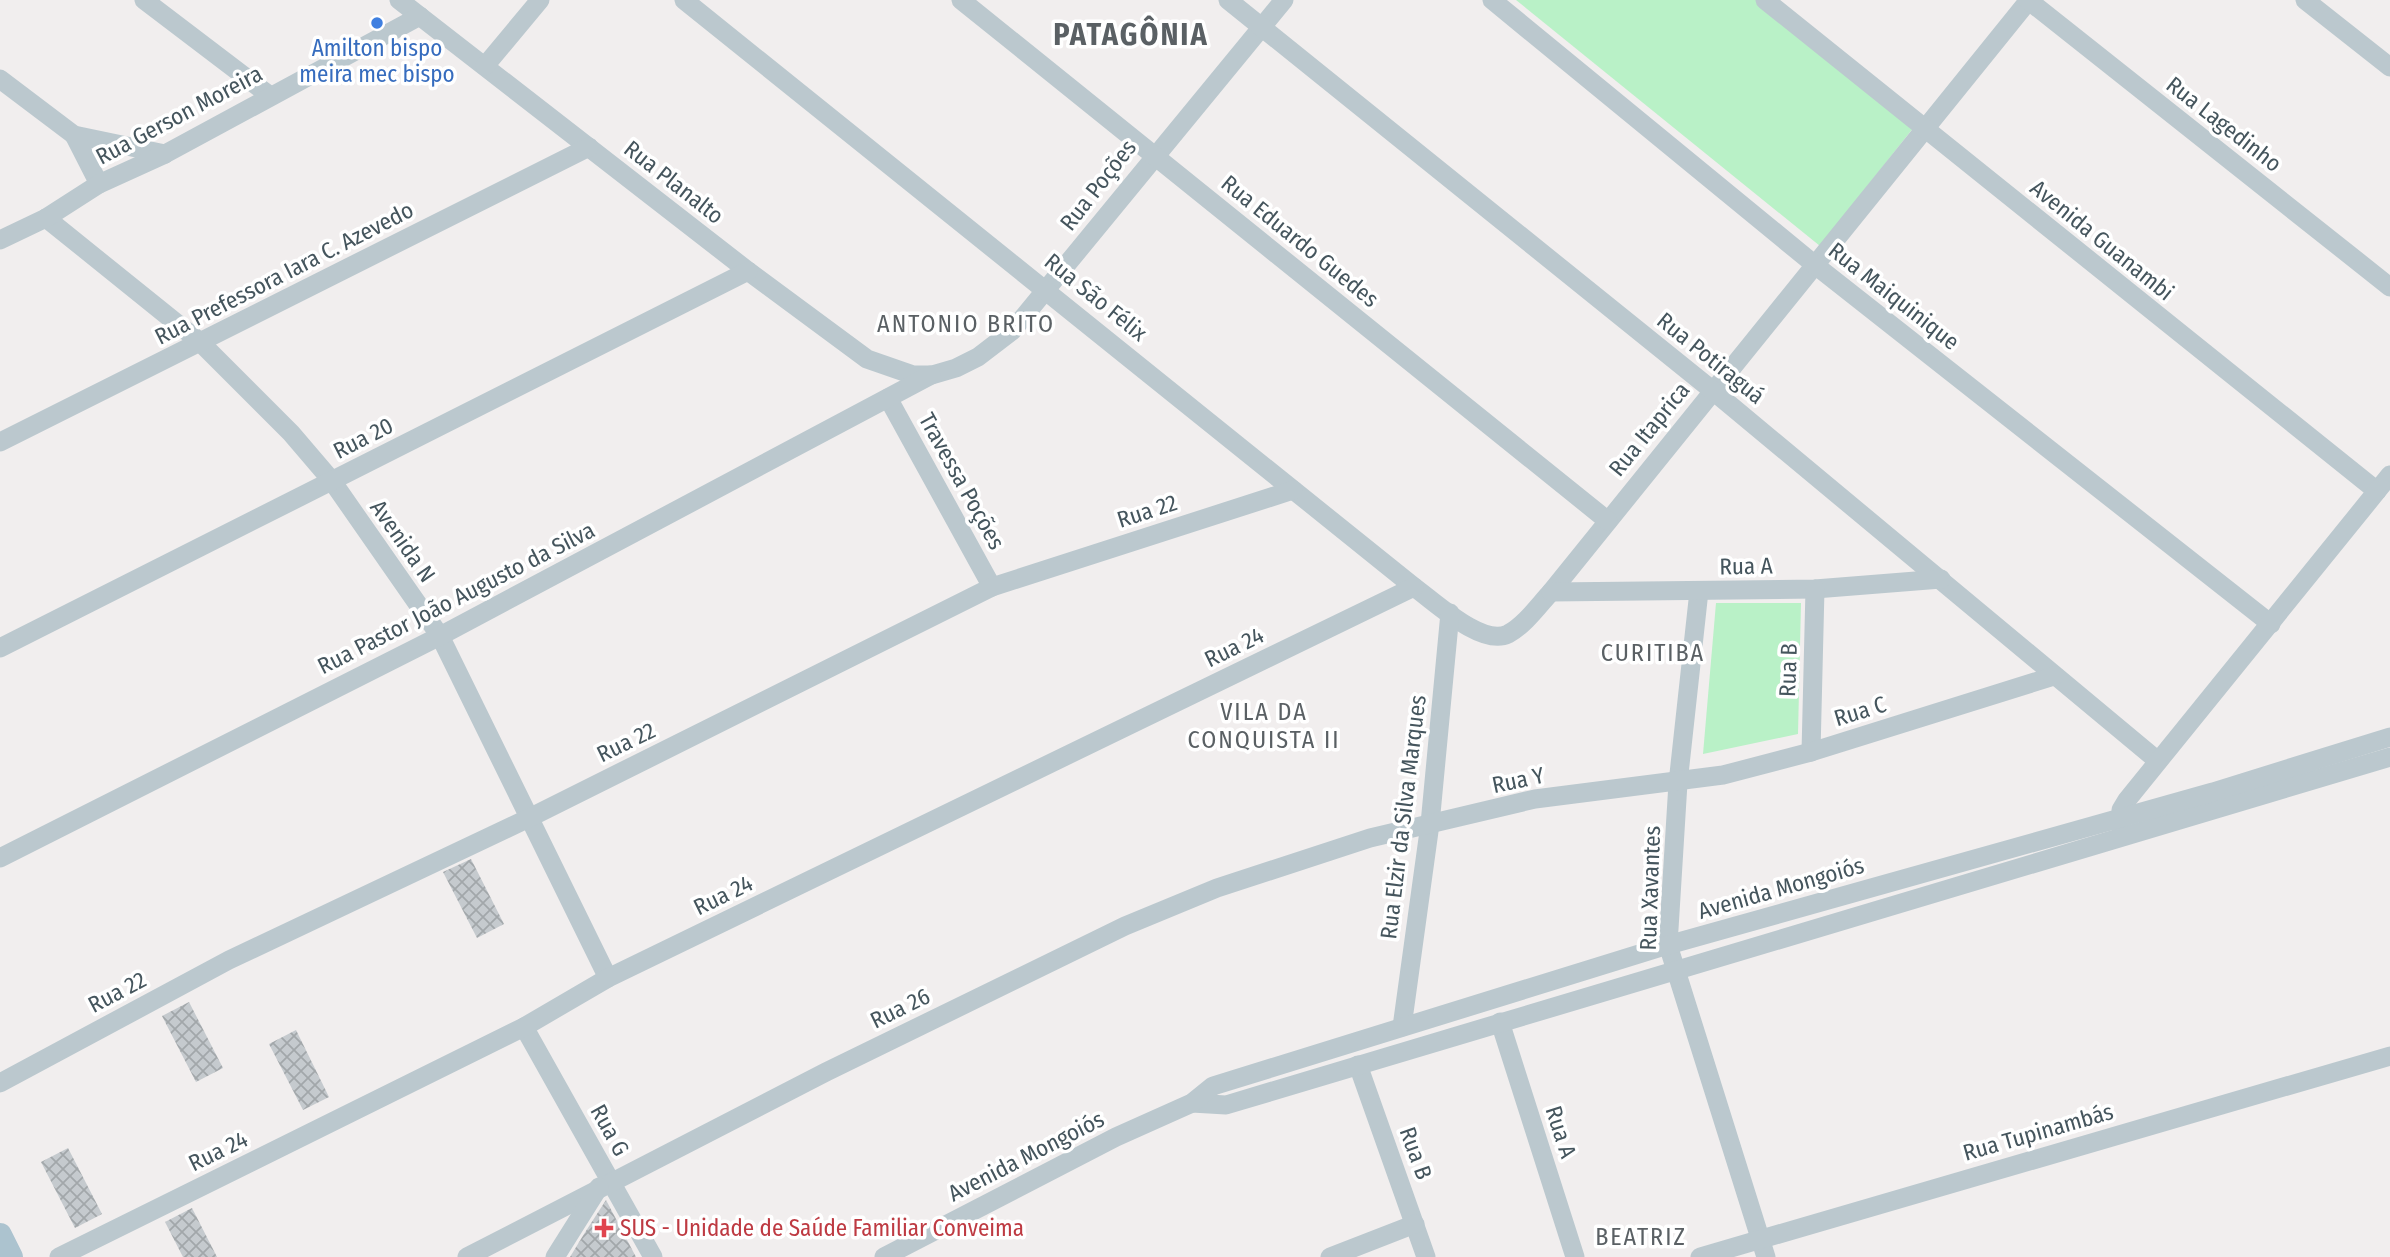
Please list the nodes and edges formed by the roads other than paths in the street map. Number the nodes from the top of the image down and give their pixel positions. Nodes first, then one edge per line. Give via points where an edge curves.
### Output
1 (144, 0) edge
2 (400, 0) edge
3 (540, 0) edge
4 (684, 0) edge
5 (961, 0) edge
6 (1228, 0) edge
7 (1284, 0) edge
8 (1492, 0) edge
9 (1765, 0) edge
10 (2028, 0) edge
11 (2305, 0) edge
12 (420, 16) junction
13 (1262, 27) junction
14 (485, 66) junction
15 (2390, 67) edge
16 (0, 79) edge
17 (269, 95) junction
18 (1926, 130) junction
19 (74, 135) junction
20 (589, 148) junction
21 (165, 154) junction
22 (1154, 154) junction
23 (99, 184) junction
24 (46, 218) junction
25 (0, 240) edge
26 (1815, 265) junction
27 (748, 271) junction
28 (2390, 287) edge
29 (1048, 289) junction
30 (201, 342) junction
31 (932, 375) junction
32 (1712, 390) junction
33 (888, 398) junction
34 (0, 442) edge
35 (2390, 475) edge
36 (332, 481) junction
37 (1293, 490) junction
38 (2377, 491) junction
39 (1608, 521) junction
40 (1941, 579) junction
41 (992, 587) junction
42 (1414, 587) junction
43 (1815, 589) junction
44 (1699, 591) junction
45 (1551, 592) junction
46 (1450, 612) junction
47 (2271, 624) junction
48 (1477, 631) joint
49 (440, 636) junction
50 (0, 648) edge
51 (2054, 676) junction
52 (2390, 737) edge
53 (1811, 752) junction
54 (2390, 757) edge
55 (2158, 761) junction
56 (1678, 783) junction
57 (529, 818) junction
58 (2119, 819) junction
59 (1430, 824) junction
60 (1370, 838) joint
61 (2126, 838) junction
62 (0, 858) edge
63 (1668, 945) junction
64 (1674, 969) junction
65 (608, 978) junction
66 (1500, 1022) junction
67 (524, 1027) junction
68 (1402, 1027) junction
69 (2390, 1056) edge
70 (1359, 1065) junction
71 (0, 1083) edge
72 (1192, 1103) junction
73 (605, 1184) junction
74 (1415, 1224) junction
75 (0, 1235) edge
76 (1760, 1237) junction
77 (11, 1257) edge
78 (59, 1257) edge
79 (467, 1257) edge
80 (555, 1257) edge
81 (653, 1257) edge
82 (884, 1257) edge
83 (1330, 1257) edge
84 (1426, 1257) edge
85 (1575, 1257) edge
86 (1700, 1257) edge
87 (1766, 1257) edge

1 - 17 street
2 - 12 street, Rua Planalto
3 - 14 street
4 - 29 street, Rua São Félix
5 - 22 street, Rua Eduardo Guedes
6 - 13 street, Rua Potiraguá
7 - 13 street, Rua Poções
8 - 26 street, Rua Maiquinique
9 - 18 street, Avenida Guanambi
10 - 18 street
10 - 28 street, Rua Lagedinho
11 - 15 street
12 - 14 street, Rua Planalto
12 - 17 street, Rua Gerson Moreira
13 - 22 street, Rua Poções
13 - 32 street, Rua Potiraguá
14 - 20 street, Rua Planalto
16 - 19 street
17 - 21 street, Rua Gerson Moreira
18 - 26 street, Rua Itaprica
18 - 38 street, Avenida Guanambi
19 - 21 street
19 - 23 street
20 - 27 street, Rua Planalto
20 - 30 street, Rua Prefessora Iara C. Azevedo
21 - 23 street, Rua Gerson Moreira
22 - 29 street, Rua Poções
22 - 39 street, Rua Eduardo Guedes
23 - 24 street, Rua Gerson Moreira
24 - 25 street, Rua Gerson Moreira
24 - 30 street, Avenida N
26 - 32 street, Rua Itaprica
26 - 47 street, Rua Maiquinique
27 - 31 street, Rua Planalto via 867,359 913,375
27 - 36 street, Rua 20
29 - 31 street, Rua Poções via 1012,331 978,357
29 - 37 street, Rua São Félix
30 - 34 street, Rua Prefessora Iara C. Azevedo
30 - 36 street, Avenida N
31 - 33 street, Rua Pastor João Augusto da Silva
32 - 39 street, Rua Itaprica
32 - 40 street, Rua Potiraguá
33 - 41 street, Travessa Poções
33 - 49 street, Rua Pastor João Augusto da Silva
35 - 38 street
36 - 49 street, Avenida N
36 - 50 street, Rua 20
37 - 41 street, Rua 22
37 - 42 street, Rua São Félix
38 - 47 street
39 - 45 street, Rua Itaprica
40 - 43 street, Rua A
40 - 51 street, Rua Potiraguá
41 - 57 street, Rua 22
42 - 46 street, Rua São Félix
42 - 65 street, Rua 24
43 - 44 street, Rua A
43 - 53 street, Rua B
44 - 45 street, Rua A
44 - 56 street, Rua Xavantes
45 - 48 street, Rua Itaprica via 1507,634
46 - 48 street, Rua São Félix
46 - 59 street, Rua Elzir da Silva Marques
47 - 55 street
49 - 57 street, Avenida N
49 - 62 street, Rua Pastor João Augusto da Silva
51 - 53 street, Rua C
51 - 55 street, Rua Potiraguá
52 - 58 street, Avenida Mongoiós
53 - 56 street, Rua C
54 - 61 street, Avenida Mongoiós
55 - 58 street via 2127,800
56 - 59 street, Rua Y via 1535,799
56 - 63 street, Rua Xavantes
57 - 65 street, Avenida N
57 - 71 street, Rua 22 via 229,960
58 - 61 street
58 - 63 street, Avenida Mongoiós
59 - 60 street, Rua Y
59 - 68 street, Rua Elzir da Silva Marques
60 - 73 street, Rua 26 via 1217,888 1125,926
61 - 64 street, Avenida Mongoiós
63 - 64 street, Rua Xavantes
63 - 68 street, Avenida Mongoiós
64 - 66 street, Avenida Mongoiós
64 - 76 street, Rua Xavantes
65 - 67 street, Rua 24
66 - 70 street, Avenida Mongoiós
66 - 85 street, Rua A
67 - 73 street, Rua G
67 - 78 street, Rua 24
68 - 72 street, Avenida Mongoiós via 1213,1086
69 - 76 street, Rua Tupinambás
70 - 72 street, Avenida Mongoiós via 1226,1105
70 - 74 street, Rua B
72 - 82 street, Avenida Mongoiós via 1116,1137
73 - 79 street, Rua 26
73 - 80 street
73 - 81 street, Rua G
74 - 83 street
74 - 84 street, Rua B
75 - 77 main road
76 - 86 street, Rua Tupinambás
76 - 87 street, Rua Xavantes

